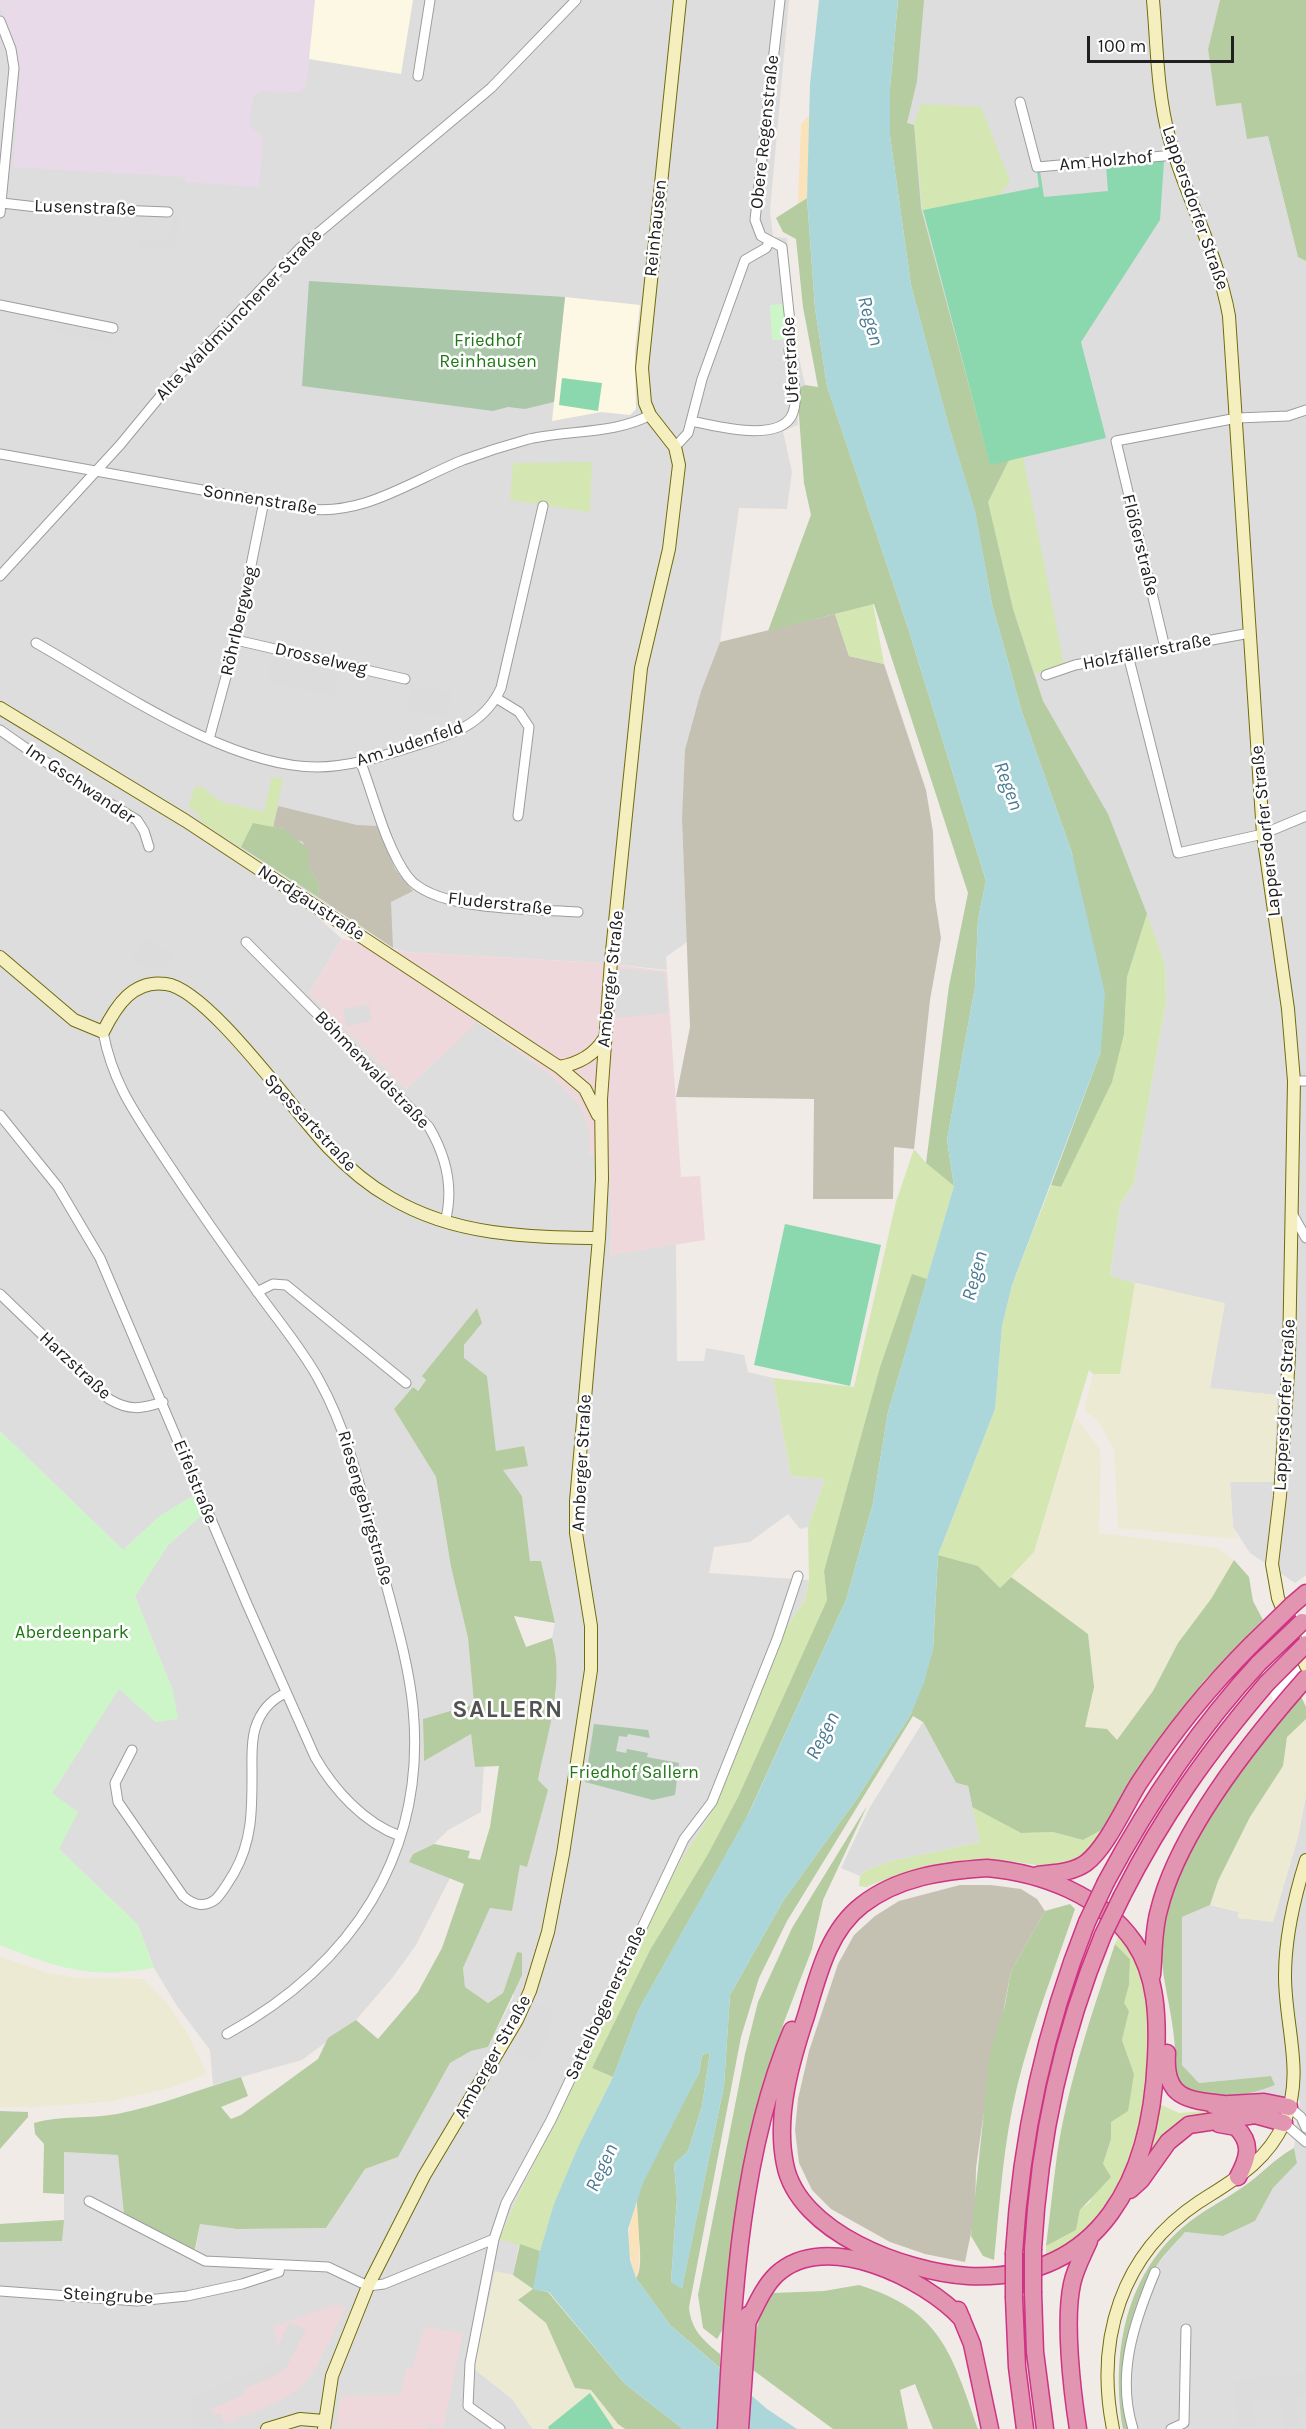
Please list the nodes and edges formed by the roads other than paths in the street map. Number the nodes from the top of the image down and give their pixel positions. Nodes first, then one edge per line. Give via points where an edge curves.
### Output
1 (429, 0) edge
2 (576, 0) edge
3 (680, 0) edge
4 (780, 0) edge
5 (1153, 0) edge
6 (0, 21) edge
7 (418, 76) dead end
8 (1020, 102) dead end
9 (1175, 155) junction
10 (2, 203) junction
11 (168, 212) dead end
12 (0, 213) edge
13 (770, 241) junction
14 (0, 305) edge
15 (112, 328) dead end
16 (1306, 410) edge
17 (650, 415) junction
18 (1237, 418) junction
19 (691, 422) junction
20 (675, 447) junction
21 (0, 454) edge
22 (96, 471) junction
23 (264, 501) junction
24 (543, 507) dead end
25 (0, 576) edge
26 (1250, 633) junction
27 (236, 640) junction
28 (36, 643) dead end
29 (1165, 648) junction
30 (1128, 656) junction
31 (1046, 675) dead end
32 (405, 679) dead end
33 (496, 698) junction
34 (0, 708) edge
35 (0, 730) edge
36 (209, 739) junction
37 (361, 763) junction
38 (518, 816) dead end
39 (1306, 816) edge
40 (1263, 834) junction
41 (149, 847) dead end
42 (578, 912) dead end
43 (246, 942) dead end
44 (0, 957) edge
45 (103, 1032) junction
46 (604, 1038) junction
47 (559, 1066) junction
48 (1300, 1081) edge
49 (0, 1115) edge
50 (601, 1121) junction
51 (1293, 1215) junction
52 (445, 1222) junction
53 (599, 1238) junction
54 (1306, 1238) edge
55 (257, 1292) junction
56 (0, 1294) edge
57 (406, 1383) dead end
58 (163, 1402) junction
59 (798, 1576) dead end
60 (1306, 1593) edge
61 (1304, 1620) edge
62 (1306, 1644) edge
63 (1306, 1666) edge
64 (1306, 1678) edge
65 (286, 1693) junction
66 (132, 1750) dead end
67 (400, 1836) junction
68 (1306, 1860) edge
69 (1035, 1875) junction
70 (1302, 1886) edge
71 (1154, 1947) junction
72 (818, 1975) junction
73 (1152, 1982) junction
74 (227, 2034) dead end
75 (1155, 2086) junction
76 (1224, 2104) junction
77 (1286, 2115) junction
78 (1200, 2122) junction
79 (1306, 2128) edge
80 (1306, 2142) edge
81 (1238, 2177) junction
82 (1125, 2194) junction
83 (89, 2201) dead end
84 (1090, 2237) junction
85 (494, 2239) junction
86 (863, 2247) junction
87 (907, 2265) junction
88 (279, 2266) junction
89 (1155, 2272) dead end
90 (368, 2286) junction
91 (0, 2291) edge
92 (962, 2319) junction
93 (746, 2325) junction
94 (1186, 2328) dead end
95 (737, 2353) junction
96 (324, 2425) edge
97 (267, 2429) edge
98 (500, 2429) edge
99 (726, 2429) edge
100 (740, 2429) edge
101 (990, 2429) edge
102 (1025, 2429) edge
103 (1045, 2429) edge
104 (1078, 2429) edge
105 (1113, 2429) edge
106 (1133, 2429) edge
107 (1171, 2429) edge

1 - 7 street
2 - 22 street, Alte Waldmünchener Straße via 491,88 299,249 167,388
3 - 17 street, Reinhausen via 643,347 644,393
4 - 13 street, Obere Regenstraße via 755,220 761,236
5 - 9 street, Lappersdorfer Straße via 1164,112
6 - 10 street via 14,68
8 - 9 street, Am Holzhof via 1037,167
9 - 18 street, Lappersdorfer Straße via 1225,292
10 - 11 street, Lusenstraße
10 - 12 street
13 - 19 street via 766,248 745,260 702,379
13 - 19 street, Uferstraße via 782,247 792,341 792,417 762,431
14 - 15 street
16 - 18 street via 1287,416
17 - 20 street, Reinhausen
17 - 23 street, Sonnenstraße via 632,424 531,439 495,449 356,507 317,511
18 - 26 street, Lappersdorfer Straße
18 - 29 street, Flößerstraße via 1116,441
19 - 20 street via 688,433
20 - 46 street, Amberger Straße via 679,465 671,537 641,668
21 - 22 street, Sonnenstraße
22 - 23 street, Sonnenstraße
22 - 25 street, Alte Waldmünchener Straße
23 - 27 street, Röhrlbergweg
24 - 33 street, Am Judenfeld
26 - 29 street, Holzfällerstraße
26 - 40 street, Lappersdorfer Straße
27 - 32 street, Drosselweg
27 - 36 street, Röhrlbergweg
28 - 36 street, Am Judenfeld
29 - 30 street, Holzfällerstraße
30 - 31 street, Holzfällerstraße via 1075,665
30 - 40 street via 1178,853
33 - 37 street, Am Judenfeld via 484,714 462,730
33 - 38 street via 519,712 529,727
34 - 47 street, Nordgaustraße via 186,821
35 - 41 street, Im Gschwander via 137,820
36 - 37 street, Am Judenfeld via 262,759 302,766
37 - 42 street, Fluderstraße via 400,865 408,878 430,895 452,902
39 - 40 street
40 - 48 street, Lappersdorfer Straße
43 - 52 street, Böhmerwaldstraße via 429,1127 447,1173 450,1205
44 - 45 street via 74,1020
45 - 52 street, Spessartstraße via 114,1011 131,992 156,984 180,988 213,1015 353,1172 390,1198
45 - 55 street, Riesengebirgstraße via 109,1064 132,1110
46 - 47 street via 598,1048 581,1060
46 - 50 street, Amberger Straße
47 - 50 street, Nordgaustraße via 585,1089
48 - 51 street, Lappersdorfer Straße
49 - 58 street, Eifelstraße via 37,1158 82,1224
50 - 53 street, Amberger Straße
51 - 54 street
51 - 63 street, Lappersdorfer Straße via 1287,1385 1272,1564 1278,1598
52 - 53 street, Spessartstraße via 520,1236
53 - 90 street, Amberger Straße via 576,1501 578,1545 591,1626 591,1670 548,1932 517,2020 424,2176
55 - 57 street via 273,1284 286,1285
55 - 67 street, Riesengebirgstraße via 318,1379 341,1423 393,1612 413,1710 413,1774
56 - 58 street, Harzstraße via 109,1399 128,1409
58 - 65 street, Eifelstraße
59 - 85 street, Sattelbogenerstraße via 712,1802 684,1839 551,2120 506,2203
60 - 69 highway, bridge via 1252,1644 1184,1722 1140,1781 1095,1854 1074,1869
61 - 102 highway, bridge via 1230,1694 1172,1769 1106,1882 1059,1995 1023,2150 1014,2253 1017,2367
62 - 103 highway, bridge via 1267,1683 1190,1778 1162,1821 1103,1935 1080,1999 1055,2091 1036,2201 1035,2352
64 - 71 highway via 1218,1790 1194,1832 1163,1893
65 - 66 street via 268,1704 255,1730 249,1840 233,1875 210,1903 194,1904 183,1896 118,1802 115,1783
65 - 67 street, Eifelstraße via 326,1776 360,1811
67 - 74 street, Riesengebirgstraße via 374,1897 339,1947 297,1990
68 - 70 street
69 - 72 highway via 987,1868 955,1870 889,1888 842,1925
69 - 73 highway via 1085,1898 1120,1926 1135,1943
70 - 77 street via 1288,1926 1285,1960 1295,2065
71 - 73 highway
71 - 76 highway via 1168,2019 1169,2082 1180,2096
72 - 86 highway via 788,2082 783,2120 785,2168 793,2187 816,2215
72 - 95 highway via 787,2042 764,2116 742,2229
73 - 75 highway via 1158,2028
75 - 76 highway via 1171,2102 1180,2105
75 - 82 highway
76 - 77 highway via 1264,2102
77 - 78 highway
77 - 79 street via 1301,2117
77 - 80 street
77 - 81 street via 1269,2149
78 - 81 highway via 1227,2124 1243,2134 1248,2154
78 - 82 highway via 1177,2133 1156,2155 1141,2180
81 - 105 street via 1174,2220 1138,2262 1120,2297 1108,2371
82 - 84 highway
83 - 88 street via 205,2261
84 - 87 highway via 1059,2259 1018,2273 966,2276
84 - 104 highway via 1076,2270 1070,2300
85 - 90 street via 384,2284
85 - 98 street, Sattelbogenerstraße via 470,2363 468,2406
86 - 87 highway
86 - 93 highway via 822,2245 792,2253 764,2277 753,2295
87 - 92 highway via 945,2290
88 - 90 street via 328,2267
88 - 91 street, Steingrube via 279,2272 242,2284 165,2298 122,2300
89 - 106 street via 1129,2349 1126,2394
90 - 96 street, Amberger Straße via 332,2376
92 - 93 highway via 923,2285 852,2259 827,2255 809,2257 776,2275
92 - 101 highway via 972,2344
93 - 95 highway
94 - 107 street via 1184,2423
95 - 99 highway
95 - 100 highway
96 - 97 street via 300,2419

